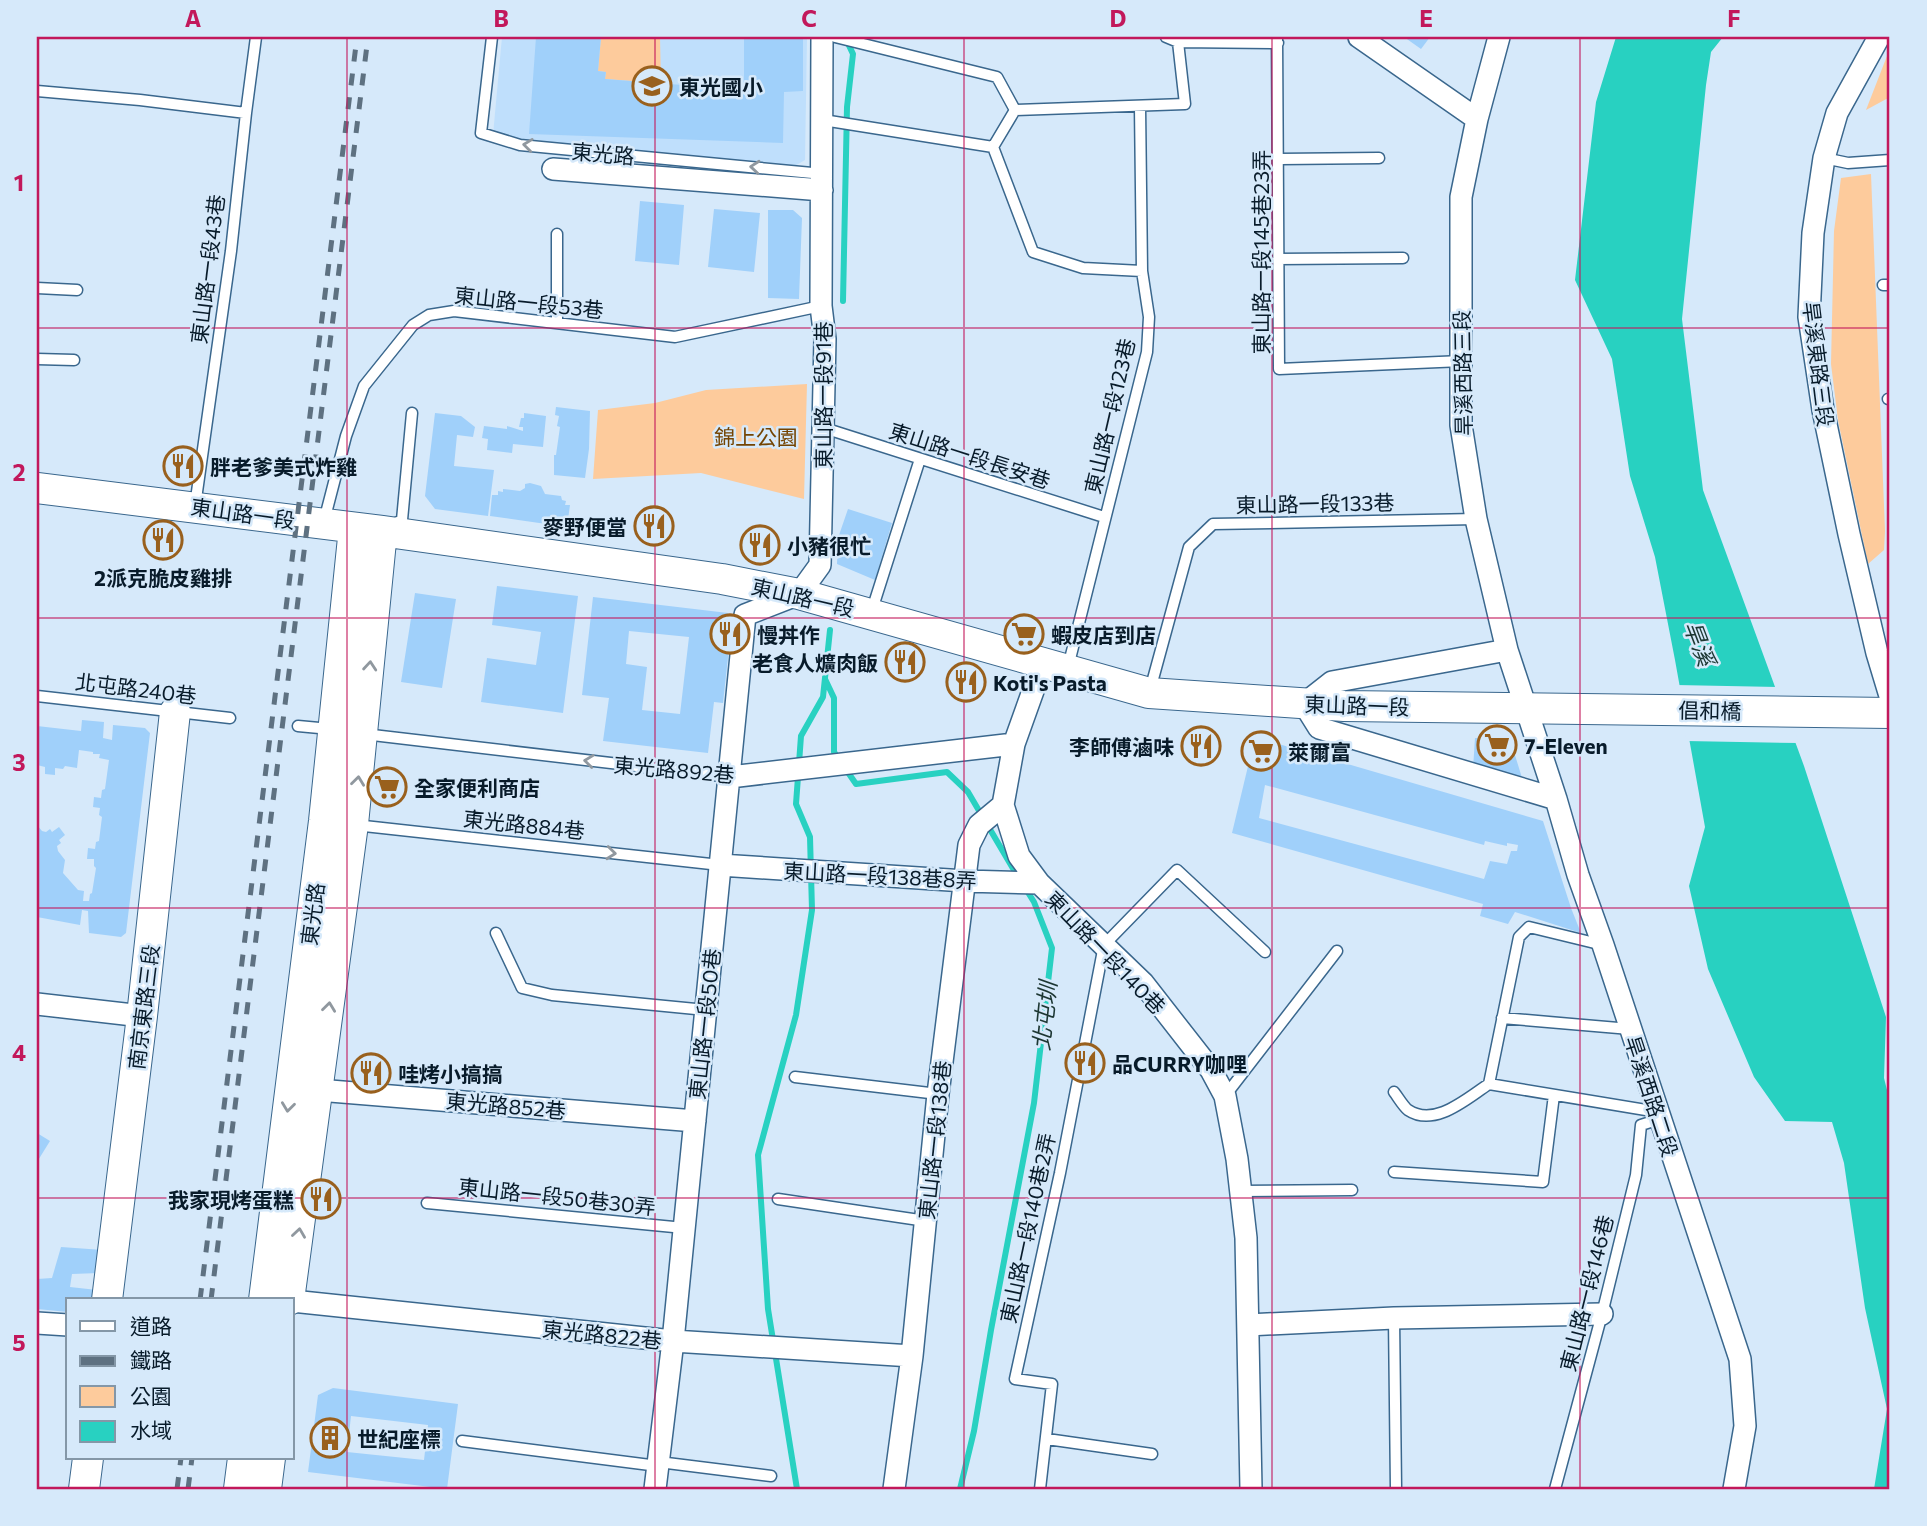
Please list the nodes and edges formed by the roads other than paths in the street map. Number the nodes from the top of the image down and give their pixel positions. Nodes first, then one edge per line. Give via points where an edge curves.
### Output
1 (257, 37) edge
2 (492, 37) edge
3 (822, 37) edge
4 (835, 37) edge
5 (1166, 37) edge
6 (1359, 37) edge
7 (1499, 37) edge
8 (1879, 37) edge
9 (1277, 40) edge
10 (1178, 42) junction
11 (37, 91) edge
12 (1140, 107) junction
13 (1015, 110) junction
14 (246, 113) junction
15 (1477, 119) junction
16 (823, 120) junction
17 (993, 148) junction
18 (1379, 158) dead end
19 (1824, 158) junction
20 (1280, 159) junction
21 (1890, 160) edge
22 (553, 169) dead end
23 (823, 182) junction
24 (557, 234) dead end
25 (1403, 258) dead end
26 (1278, 259) junction
27 (1142, 271) junction
28 (37, 288) edge
29 (77, 290) dead end
30 (821, 306) junction
31 (556, 323) junction
32 (37, 359) edge
33 (74, 360) dead end
34 (1462, 361) junction
35 (412, 412) dead end
36 (824, 428) junction
37 (920, 460) junction
38 (37, 488) edge
39 (195, 506) junction
40 (1104, 517) junction
41 (1476, 519) junction
42 (323, 523) junction
43 (368, 529) junction
44 (799, 594) junction
45 (871, 613) junction
46 (1507, 650) junction
47 (1055, 667) junction
48 (1149, 693) junction
49 (37, 696) edge
50 (1890, 696) edge
51 (1304, 704) junction
52 (1525, 707) junction
53 (1564, 709) joint
54 (175, 712) junction
55 (1890, 713) edge
56 (230, 718) dead end
57 (298, 726) dead end
58 (349, 732) junction
59 (1014, 744) junction
60 (730, 777) junction
61 (1556, 799) junction
62 (1003, 805) junction
63 (338, 822) junction
64 (720, 865) junction
65 (965, 881) junction
66 (1039, 883) junction
67 (496, 933) dead end
68 (1104, 945) junction
69 (1603, 945) junction
70 (1336, 951) dead end
71 (1265, 952) dead end
72 (37, 1004) edge
73 (706, 1010) junction
74 (142, 1016) junction
75 (1502, 1018) junction
76 (1630, 1029) junction
77 (795, 1077) dead end
78 (1489, 1084) junction
79 (318, 1090) junction
80 (1394, 1092) dead end
81 (938, 1094) junction
82 (1554, 1095) junction
83 (1225, 1096) junction
84 (1659, 1116) junction
85 (695, 1121) junction
86 (1394, 1172) dead end
87 (1352, 1190) dead end
88 (1241, 1191) junction
89 (778, 1199) dead end
90 (427, 1203) dead end
91 (926, 1221) junction
92 (684, 1228) junction
93 (107, 1298) edge
94 (264, 1298) edge
95 (291, 1298) edge
96 (294, 1301) edge
97 (1602, 1314) junction
98 (1394, 1318) junction
99 (37, 1323) edge
100 (66, 1325) edge
101 (1248, 1325) junction
102 (673, 1341) junction
103 (912, 1356) junction
104 (1047, 1439) junction
105 (462, 1441) dead end
106 (1152, 1454) dead end
107 (88, 1460) edge
108 (243, 1460) edge
109 (270, 1460) edge
110 (658, 1466) junction
111 (771, 1476) dead end
112 (84, 1489) edge
113 (239, 1489) edge
114 (266, 1489) edge
115 (655, 1489) edge
116 (894, 1489) edge
117 (1040, 1489) edge
118 (1251, 1489) edge
119 (1396, 1489) edge
120 (1555, 1489) edge
121 (1734, 1489) edge

1 - 14 lane, 東山路一段43巷
23 -> 2 lane, 東光路 via 520,145 481,133
3 - 16 street, 東山路一段91巷
4 - 13 lane via 997,77
5 - 10 lane
6 - 15 street
7 - 15 street, 旱溪西路三段
8 - 19 street, 旱溪東路三段 via 1837,113
9 - 10 lane
9 - 20 lane, 東山路一段145巷23弄
10 - 12 lane via 1185,104
11 - 14 lane
12 - 13 lane
12 - 27 lane, 東山路一段123巷
13 - 17 lane
14 - 39 lane, 東山路一段43巷
15 - 34 street, 旱溪西路三段 via 1461,197
16 - 17 lane
16 - 23 street, 東山路一段91巷
17 - 27 lane via 1032,252 1083,268
18 - 20 lane
19 - 21 lane via 1848,163
19 - 50 street, 旱溪東路三段 via 1813,233 1809,317 1849,534
20 - 26 lane, 東山路一段145巷23弄
22 - 23 street
23 - 30 street, 東山路一段91巷
24 - 31 lane
25 - 26 lane
26 - 34 lane, 東山路一段145巷23弄 via 1279,369
27 - 40 lane, 東山路一段123巷 via 1149,317 1147,352
28 - 29 lane
30 - 31 lane, 東山路一段53巷 via 675,337
30 - 36 street, 東山路一段91巷
31 - 42 lane, 東山路一段53巷 via 454,311 429,315 413,325 365,386 346,436
32 - 33 lane
34 - 41 street, 旱溪西路三段 via 1461,425
35 - 43 lane via 402,520
36 - 37 lane, 東山路一段長安巷
36 - 44 street, 東山路一段91巷 via 820,565
37 - 40 lane, 東山路一段長安巷
37 - 45 lane
38 - 39 street, 東山路一段
39 - 42 street, 東山路一段
40 - 47 lane, 東山路一段123巷
41 - 46 street, 旱溪西路三段
41 - 48 lane, 東山路一段133巷 via 1213,524 1189,547
42 - 43 street, 東山路一段
43 - 44 street, 東山路一段 via 670,570
43 - 58 street, 東光路
44 - 45 street, 東山路一段
44 - 60 street, 東山路一段50巷 via 746,615
45 - 47 street, 東山路一段
46 - 51 street via 1332,682
46 - 52 street, 旱溪西路三段
47 - 48 street, 東山路一段
47 - 59 street, 東山路一段140巷
48 - 51 street, 東山路一段
49 - 54 lane, 北屯路240巷
51 - 52 street, 東山路一段
51 - 61 street via 1320,728
52 - 53 street, 東山路一段
52 - 61 street, 旱溪西路二段
53 - 55 street, 倡和橋
54 - 56 lane, 北屯路240巷
54 - 74 street, 南京東路三段
57 - 58 lane, 東光路892巷
60 -> 58 lane, 東光路892巷
58 - 63 street, 東光路
59 - 60 street, 東光路892巷
59 - 62 street, 東山路一段140巷
60 - 64 street, 東山路一段50巷
61 - 69 street, 旱溪西路二段
62 - 65 street, 東山路一段138巷 via 979,825 970,845
62 - 66 street, 東山路一段140巷 via 1019,856
63 -> 64 lane, 東光路884巷
79 -> 63 street, 東光路
63 -> 94 street, 東光路
64 - 65 street, 東山路一段138巷8弄
64 - 73 street, 東山路一段50巷
65 - 66 street, 東山路一段138巷8弄
65 - 81 street, 東山路一段138巷
66 - 68 street, 東山路一段140巷
67 - 73 lane via 522,988
68 - 71 lane via 1177,870
68 - 83 street, 東山路一段140巷 via 1143,984 1211,1070
68 - 104 lane, 東山路一段140巷2弄 via 1015,1379 1052,1384
69 - 75 lane via 1529,927 1519,937
69 - 76 street, 旱溪西路二段
70 - 83 lane
72 - 74 street
73 - 85 street, 東山路一段50巷
74 - 93 street, 南京東路三段
75 - 76 lane
75 - 78 lane
76 - 84 street, 旱溪西路二段
77 - 81 lane
78 - 80 lane via 1431,1116 1408,1110
78 - 82 lane
79 - 85 street, 東光路852巷
95 -> 79 street, 東光路
81 - 91 street, 東山路一段138巷
82 - 84 lane
82 - 86 lane via 1543,1182
83 - 88 street, 東山路一段140巷
84 - 97 lane, 東山路一段146巷 via 1640,1125 1636,1175
84 - 121 street, 旱溪西路二段 via 1740,1359 1745,1426
85 - 92 street, 東山路一段50巷
87 - 88 lane
88 - 101 street, 東山路一段140巷
89 - 91 lane
90 - 92 lane, 東山路一段50巷30弄
91 - 103 street, 東山路一段138巷
92 - 102 street, 東山路一段50巷
96 - 102 street, 東光路822巷
97 - 98 street
97 - 120 lane, 東山路一段146巷
98 - 101 street
98 - 119 lane
99 - 100 street
101 - 118 street, 東山路一段140巷
102 - 103 street, 東光路822巷
102 - 110 street, 東山路一段50巷
103 - 116 street, 東山路一段138巷
104 - 106 lane
104 - 117 lane, 東山路一段140巷2弄
105 - 110 lane
107 - 112 street
108 - 113 street
109 - 114 street
110 - 111 lane via 667,1463
110 - 115 street, 東山路一段50巷

